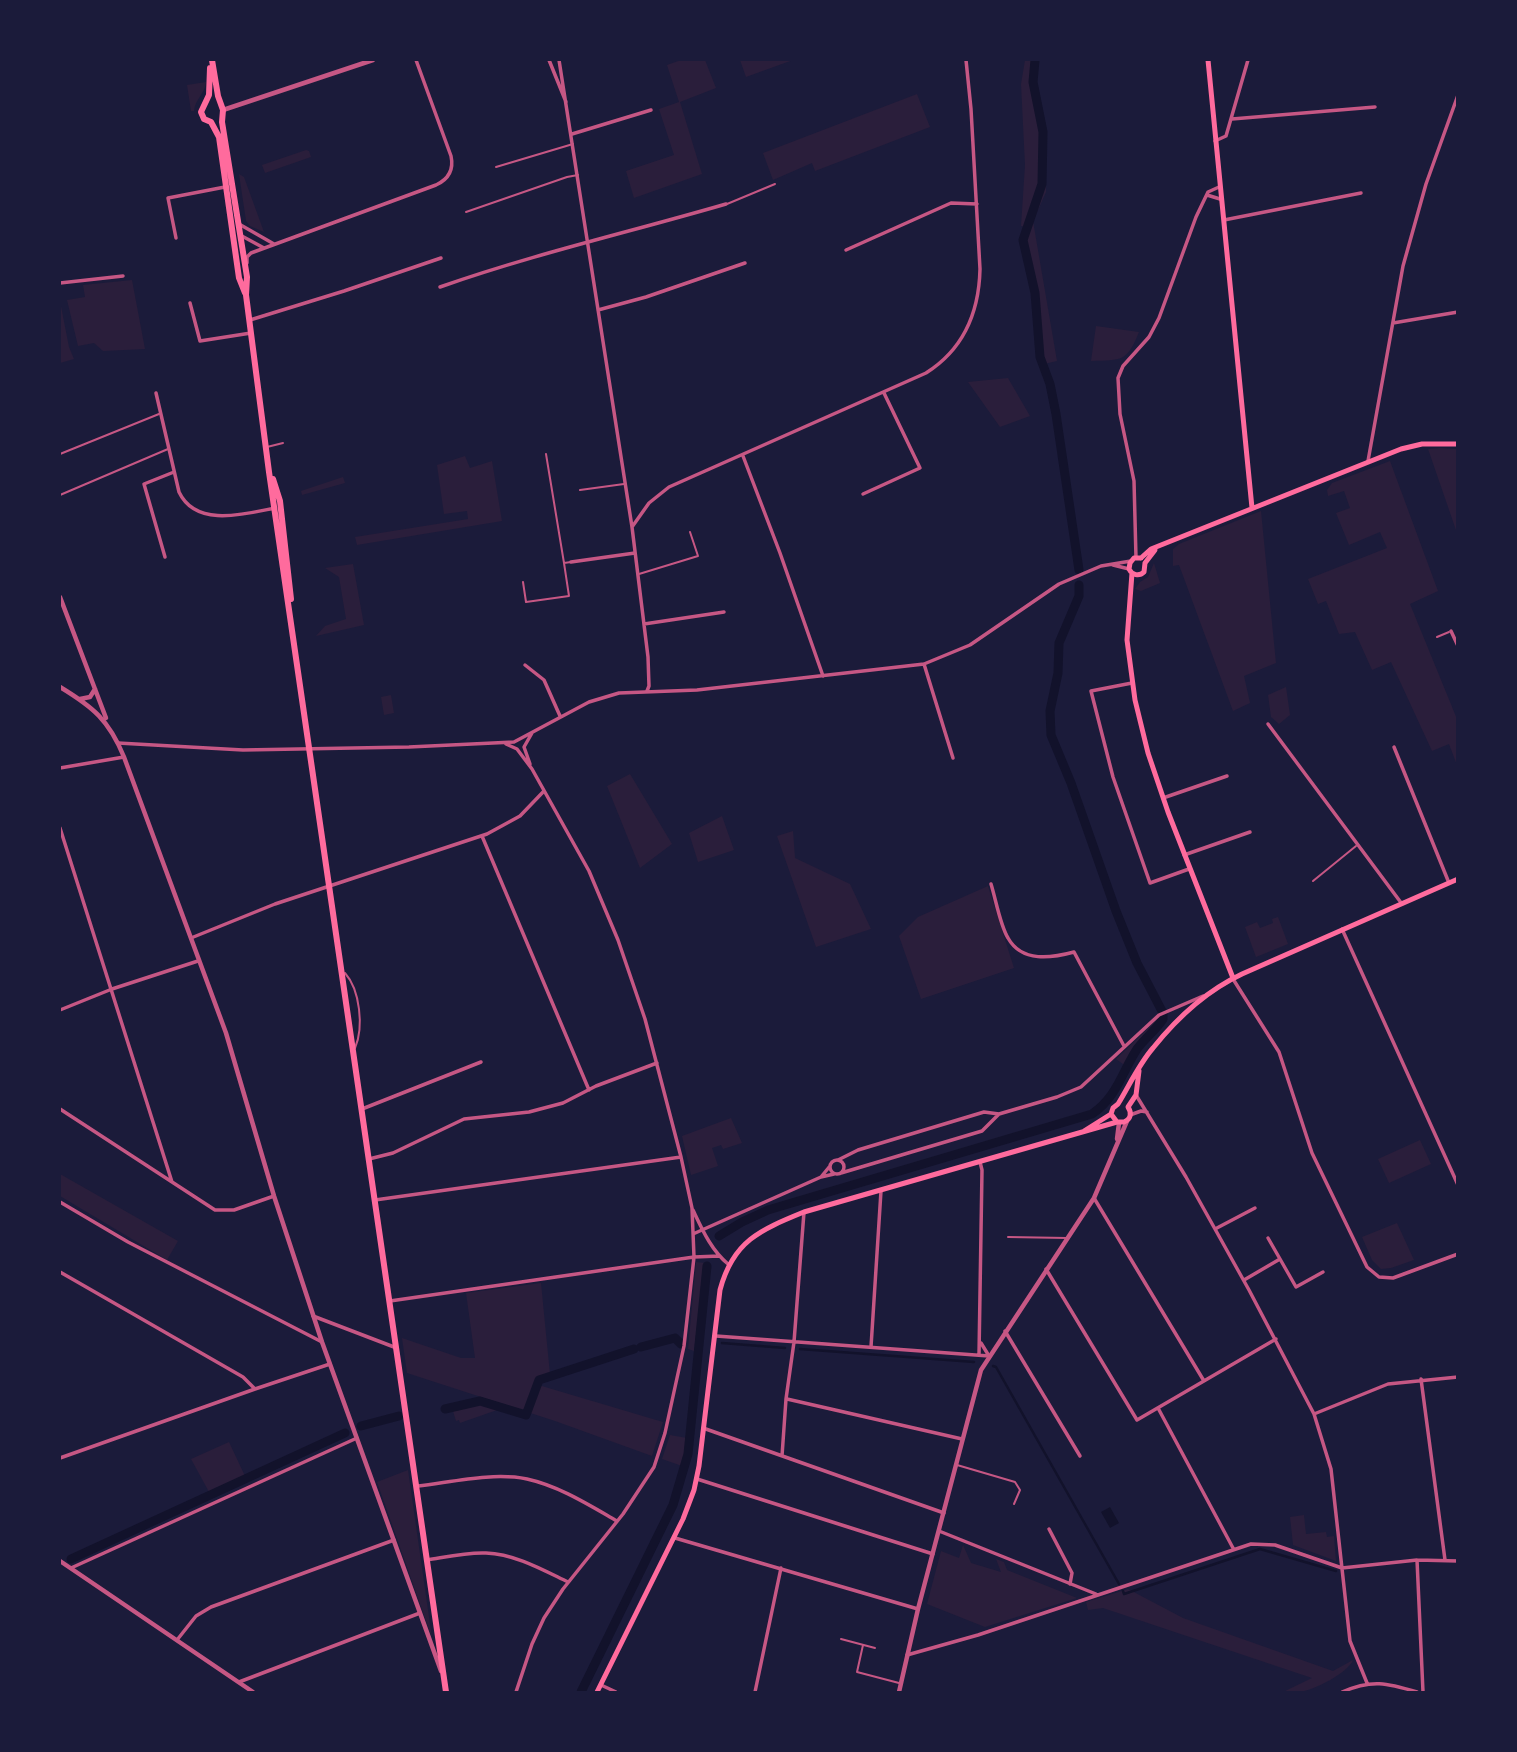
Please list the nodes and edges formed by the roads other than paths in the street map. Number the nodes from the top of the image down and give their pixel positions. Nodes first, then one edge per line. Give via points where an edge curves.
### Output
1 (211, 60) edge
2 (373, 60) edge
3 (416, 60) edge
4 (549, 60) edge
5 (559, 60) edge
6 (966, 60) edge
7 (1208, 60) edge
8 (1248, 60) edge
9 (1458, 95) edge
10 (207, 102) junction
11 (1375, 107) dead end
12 (221, 110) junction
13 (650, 110) dead end
14 (569, 111) junction
15 (1232, 119) junction
16 (211, 122) junction
17 (572, 134) junction
18 (1215, 141) junction
19 (574, 143) junction
20 (496, 167) dead end
21 (578, 175) junction
22 (775, 184) dead end
23 (225, 187) junction
24 (1219, 187) junction
25 (1361, 193) dead end
26 (1207, 195) junction
27 (1220, 199) junction
28 (726, 204) joint
29 (977, 204) junction
30 (466, 212) dead end
31 (238, 221) junction
32 (1222, 221) junction
33 (240, 235) junction
34 (176, 238) dead end
35 (588, 243) junction
36 (274, 244) junction
37 (264, 248) junction
38 (846, 250) dead end
39 (441, 258) dead end
40 (745, 263) dead end
41 (122, 275) dead end
42 (60, 283) edge
43 (247, 285) junction
44 (440, 287) dead end
45 (246, 295) junction
46 (190, 303) dead end
47 (598, 310) junction
48 (1458, 312) edge
49 (249, 320) junction
50 (1393, 323) junction
51 (251, 333) junction
52 (156, 393) dead end
53 (884, 393) junction
54 (160, 413) junction
55 (283, 443) dead end
56 (1458, 444) edge
57 (265, 447) junction
58 (168, 449) junction
59 (60, 454) edge
60 (546, 454) dead end
61 (743, 456) junction
62 (1368, 461) junction
63 (174, 472) junction
64 (625, 484) junction
65 (580, 490) dead end
66 (863, 494) dead end
67 (60, 495) edge
68 (277, 507) junction
69 (1252, 508) junction
70 (632, 527) junction
71 (690, 532) dead end
72 (635, 553) junction
73 (164, 557) dead end
74 (1138, 560) junction
75 (571, 562) joint
76 (564, 563) junction
77 (1111, 564) junction
78 (1130, 571) junction
79 (638, 574) junction
80 (1140, 575) junction
81 (523, 582) dead end
82 (1131, 592) junction
83 (60, 597) edge
84 (724, 612) dead end
85 (644, 624) junction
86 (1451, 631) joint
87 (1437, 637) dead end
88 (1458, 646) edge
89 (924, 664) junction
90 (525, 665) dead end
91 (822, 676) junction
92 (1132, 683) junction
93 (60, 687) edge
94 (95, 689) junction
95 (647, 691) junction
96 (80, 699) junction
97 (560, 716) junction
98 (107, 722) junction
99 (1268, 724) dead end
100 (118, 743) junction
101 (523, 743) junction
102 (515, 746) junction
103 (1394, 747) dead end
104 (309, 749) junction
105 (124, 757) junction
106 (953, 758) dead end
107 (60, 768) edge
108 (532, 769) junction
109 (1227, 776) dead end
110 (544, 791) junction
111 (1163, 798) junction
112 (60, 828) edge
113 (1250, 832) dead end
114 (482, 836) junction
115 (1358, 844) junction
116 (1184, 855) junction
117 (1189, 869) junction
118 (1458, 879) edge
119 (1313, 881) dead end
120 (1449, 883) junction
121 (991, 884) dead end
122 (329, 887) junction
123 (1402, 904) junction
124 (1342, 929) junction
125 (190, 938) junction
126 (198, 961) junction
127 (1233, 978) junction
128 (112, 989) junction
129 (1208, 994) junction
130 (60, 1010) edge
131 (1124, 1046) junction
132 (481, 1062) dead end
133 (657, 1063) junction
134 (1139, 1071) junction
135 (589, 1090) junction
136 (1136, 1095) junction
137 (1118, 1104) junction
138 (1128, 1107) junction
139 (1144, 1107) junction
140 (362, 1109) junction
141 (60, 1110) edge
142 (1147, 1112) junction
143 (981, 1113) junction
144 (999, 1114) junction
145 (1111, 1114) junction
146 (1129, 1118) junction
147 (1118, 1122) junction
148 (988, 1125) junction
149 (1078, 1134) junction
150 (1117, 1142) junction
151 (681, 1157) junction
152 (369, 1159) junction
153 (838, 1160) junction
154 (980, 1161) junction
155 (831, 1164) junction
156 (839, 1174) junction
157 (821, 1177) junction
158 (172, 1182) junction
159 (1458, 1185) edge
160 (881, 1189) junction
161 (274, 1196) junction
162 (1094, 1198) junction
163 (375, 1200) junction
164 (60, 1202) edge
165 (692, 1208) junction
166 (1255, 1208) dead end
167 (804, 1212) junction
168 (1215, 1229) junction
169 (702, 1230) junction
170 (693, 1234) junction
171 (1008, 1237) dead end
172 (1067, 1238) junction
173 (1268, 1238) dead end
174 (1456, 1254) edge
175 (719, 1256) junction
176 (694, 1257) junction
177 (1280, 1259) junction
178 (729, 1264) junction
179 (1046, 1269) junction
180 (60, 1272) edge
181 (1323, 1272) dead end
182 (1244, 1280) junction
183 (390, 1301) junction
184 (313, 1316) junction
185 (1006, 1331) junction
186 (713, 1336) junction
187 (1276, 1339) junction
188 (979, 1341) junction
189 (322, 1342) junction
190 (794, 1342) junction
191 (396, 1348) junction
192 (871, 1348) junction
193 (979, 1355) junction
194 (989, 1356) junction
195 (330, 1364) junction
196 (1458, 1377) edge
197 (1421, 1379) junction
198 (1203, 1381) junction
199 (255, 1390) junction
200 (786, 1399) junction
201 (1158, 1408) junction
202 (1314, 1414) junction
203 (703, 1428) junction
204 (357, 1438) junction
205 (962, 1439) junction
206 (782, 1456) junction
207 (1080, 1456) dead end
208 (60, 1458) edge
209 (956, 1465) junction
210 (697, 1479) junction
211 (416, 1487) junction
212 (1014, 1504) dead end
213 (944, 1513) junction
214 (617, 1521) junction
215 (1049, 1529) dead end
216 (939, 1531) junction
217 (674, 1538) junction
218 (394, 1540) junction
219 (1234, 1548) junction
220 (933, 1554) junction
221 (60, 1560) edge
222 (427, 1560) junction
223 (1417, 1560) junction
224 (1446, 1560) junction
225 (1458, 1561) edge
226 (71, 1568) junction
227 (781, 1568) junction
228 (1342, 1568) junction
229 (568, 1581) junction
230 (1070, 1584) junction
231 (1097, 1595) junction
232 (918, 1609) junction
233 (420, 1613) junction
234 (841, 1639) dead end
235 (177, 1640) junction
236 (863, 1645) junction
237 (875, 1648) dead end
238 (907, 1655) junction
239 (444, 1680) junction
240 (239, 1683) junction
241 (901, 1683) junction
242 (1367, 1683) junction
243 (601, 1685) junction
244 (253, 1692) edge
245 (446, 1692) edge
246 (516, 1692) edge
247 (597, 1692) edge
248 (616, 1692) edge
249 (755, 1692) edge
250 (899, 1692) edge
251 (1342, 1692) edge
252 (1416, 1692) edge
253 (1423, 1692) edge

1 - 10 main road
1 - 12 main road
2 - 12 street
3 - 36 street via 451,156 448,177
4 - 14 street
5 - 14 street
6 - 29 street
7 - 18 main road
8 - 15 street
9 - 50 street via 1403,266
10 - 12 main road via 213,100
10 - 16 main road via 202,114
11 - 15 street
12 - 16 main road
12 - 31 main road
13 - 17 street
14 - 17 street
15 - 18 street via 1226,136
16 - 23 main road via 219,137
17 - 19 street
18 - 24 main road
19 - 20 lane
19 - 21 street
21 - 30 lane
21 - 35 street
22 - 28 lane
23 - 33 street via 233,229
23 - 34 street via 168,198
23 - 45 main road via 239,278
24 - 26 street
24 - 27 main road
25 - 32 street
26 - 27 street
26 - 74 street via 1150,337 1118,378 1120,414 1134,481
27 - 32 main road
28 - 35 street
29 - 38 street via 951,203
29 - 53 street via 979,288 966,332 940,364
31 - 33 main road
31 - 36 street
32 - 69 main road
33 - 37 street
33 - 43 main road
35 - 44 street
35 - 47 street
36 - 37 street
37 - 43 street via 247,257
39 - 49 street
40 - 47 street
41 - 42 street
43 - 45 main road
45 - 49 main road
46 - 51 street via 200,341
47 - 64 street
48 - 50 street
49 - 51 main road
50 - 62 street
51 - 57 main road
52 - 54 street
53 - 61 street
53 - 66 street via 920,468
54 - 58 street
54 - 59 lane
55 - 57 lane
56 - 62 main road via 1422,444
57 - 68 main road
58 - 63 street
58 - 67 lane
60 - 76 lane
61 - 70 street via 669,487 649,503
61 - 91 street
62 - 69 main road
63 - 68 street via 180,495 209,514 228,517
63 - 73 street via 144,484
64 - 65 lane
64 - 70 street
68 - 104 main road
69 - 74 main road
70 - 72 street
71 - 79 lane via 698,556
72 - 75 street
72 - 79 street
74 - 77 street
74 - 78 main road
74 - 80 main road via 1145,570
75 - 76 lane
76 - 81 lane via 569,596 526,602
77 - 78 street
77 - 89 street via 1059,584 970,645
78 - 80 main road
78 - 82 main road
79 - 85 street
80 - 82 main road
82 - 92 main road via 1126,640
83 - 94 street
84 - 85 street
85 - 95 street
86 - 87 lane
86 - 88 street
89 - 91 street
89 - 106 street
90 - 97 street via 544,680
91 - 95 street
92 - 111 main road
92 - 117 street via 1091,691 1113,777 1150,883
93 - 96 street
94 - 96 street
94 - 98 street
95 - 97 street via 614,694
96 - 98 street
97 - 101 street via 534,730
98 - 100 street
99 - 115 street
100 - 104 street
100 - 105 street
101 - 102 street
101 - 102 street
101 - 108 street
102 - 104 street
102 - 108 street
103 - 120 street
104 - 122 main road
105 - 107 street
105 - 125 street
108 - 110 street
109 - 111 street
110 - 114 street via 509,824
110 - 133 street via 597,887
111 - 116 main road
112 - 128 street
113 - 116 street
114 - 122 street
114 - 135 street
115 - 119 lane
115 - 123 street
116 - 117 main road
117 - 127 main road
118 - 120 main road
120 - 123 main road
121 - 131 street via 1008,939 1040,958 1074,953
122 - 125 street
122 - 140 main road
123 - 124 main road
124 - 127 main road
124 - 159 street
125 - 126 street
126 - 128 street
126 - 161 street via 226,1033
127 - 129 main road
127 - 174 street via 1279,1052 1312,1153 1367,1268 1380,1277 1392,1278
128 - 130 street
128 - 158 street
129 - 131 street via 1159,1015
129 - 134 main road via 1154,1047
131 - 144 street via 1081,1087
132 - 140 street
133 - 135 street
133 - 151 street
134 - 136 main road
134 - 137 main road
135 - 152 street via 529,1112 464,1119 393,1153
136 - 138 main road
136 - 139 street
137 - 138 main road
137 - 145 main road
138 - 139 street
138 - 146 main road
139 - 142 street
140 - 152 main road
141 - 158 street
142 - 146 street
142 - 168 street
143 - 144 street
143 - 148 street via 988,1118
143 - 153 street
144 - 148 street
145 - 147 main road
145 - 149 main road
146 - 147 main road
146 - 150 street
147 - 149 main road
147 - 150 street
148 - 156 street via 982,1131
149 - 154 main road
150 - 162 street
151 - 163 street
151 - 165 street
152 - 163 main road
153 - 155 street
153 - 156 street via 844,1167
154 - 160 main road
154 - 188 street
155 - 156 street via 831,1170
155 - 157 street
156 - 157 street
157 - 169 street
158 - 161 street via 221,1211
160 - 167 main road
160 - 192 street
161 - 184 street
162 - 172 street
162 - 198 street
163 - 183 main road
164 - 189 street
165 - 169 street
165 - 170 street
166 - 168 street
167 - 178 main road via 755,1237
167 - 190 street
168 - 182 street
169 - 170 street
169 - 175 street
170 - 176 street
171 - 172 lane
172 - 179 street
173 - 177 street
175 - 176 street
175 - 178 street
176 - 183 street
176 - 214 street via 684,1346 665,1433 654,1467
177 - 181 street via 1296,1287
177 - 182 street
178 - 186 main road
179 - 185 street
179 - 201 street via 1137,1420
180 - 199 street via 243,1377
182 - 187 street
183 - 191 main road
184 - 189 street
184 - 191 street
185 - 194 street
185 - 207 street
186 - 190 street
186 - 203 main road
187 - 198 street
187 - 202 street
188 - 193 street
188 - 194 street
189 - 195 street
190 - 192 street
190 - 200 street
191 - 211 main road
192 - 193 street
193 - 194 street
194 - 205 street via 977,1381
195 - 199 street
195 - 204 street
196 - 197 street
197 - 202 street via 1388,1384
197 - 224 street
198 - 201 street
199 - 208 street
200 - 205 street
200 - 206 street
201 - 219 street
202 - 228 street via 1331,1469
203 - 206 street
203 - 210 main road
204 - 218 street
204 - 226 street
205 - 209 street
206 - 213 street
209 - 212 lane via 1015,1482 1020,1490
209 - 213 street
210 - 217 main road
210 - 220 street
211 - 214 street via 461,1480 526,1479
211 - 222 main road
213 - 216 street
214 - 229 street
215 - 230 street via 1072,1573
216 - 220 street
216 - 230 street
217 - 227 street
217 - 243 main road
218 - 233 street
218 - 235 street via 211,1606
219 - 228 street via 1268,1543
219 - 231 street
220 - 232 street
221 - 226 street
222 - 229 street via 500,1555
222 - 239 main road
223 - 224 street
223 - 228 street
223 - 253 street
224 - 225 street
226 - 235 street
227 - 232 street
227 - 249 street
228 - 242 street via 1350,1640
229 - 246 street via 538,1630
230 - 231 street
231 - 238 street
232 - 238 street
233 - 239 street
233 - 240 street
234 - 236 lane
235 - 240 street
236 - 237 lane
236 - 241 lane via 857,1672
238 - 241 street
239 - 245 main road
240 - 244 street
241 - 250 street
242 - 251 street
242 - 252 street
243 - 247 main road
243 - 248 street

